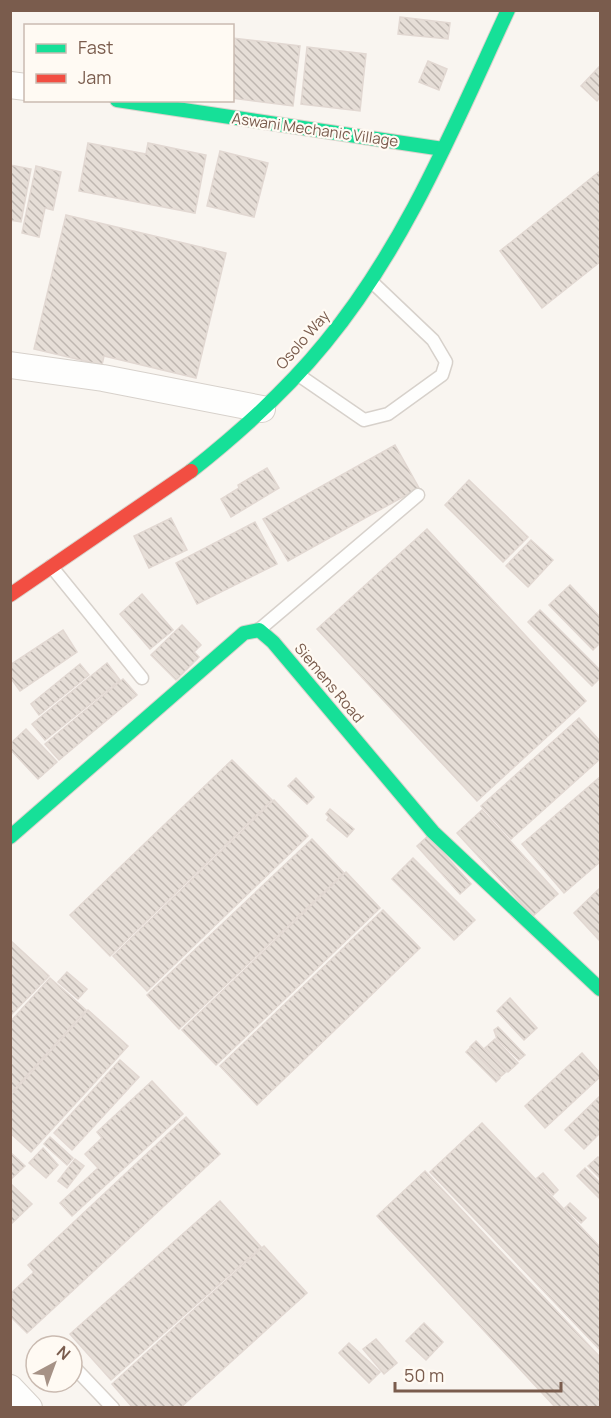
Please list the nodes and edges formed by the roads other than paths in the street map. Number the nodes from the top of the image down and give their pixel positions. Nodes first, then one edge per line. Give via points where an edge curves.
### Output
1 (507, 10) edge
2 (130, 102) edge
3 (443, 149) junction
4 (370, 280) junction
5 (10, 365) edge
6 (296, 374) junction
7 (262, 409) junction
8 (418, 495) dead end
9 (50, 566) junction
10 (10, 595) edge
11 (259, 630) junction
12 (142, 678) dead end
13 (10, 837) edge
14 (600, 989) edge
15 (84, 1377) edge
16 (10, 1388) edge
17 (29, 1407) edge
18 (113, 1407) edge

1 - 3 street, Osolo Way
2 - 3 street, Aswani Mechanic Village
3 - 4 street, Osolo Way via 409,217
4 - 6 street, Osolo Way via 338,328
4 - 6 lane via 433,340 446,362 442,375 388,414 364,420
5 - 7 street via 103,378
6 - 7 street, Osolo Way
7 - 9 street, Osolo Way via 154,500
8 - 11 lane
9 - 10 street, Osolo Way
9 - 12 lane
11 - 13 street via 244,633
11 - 14 street, Siemens Road via 433,832
15 - 18 lane
16 - 17 street

